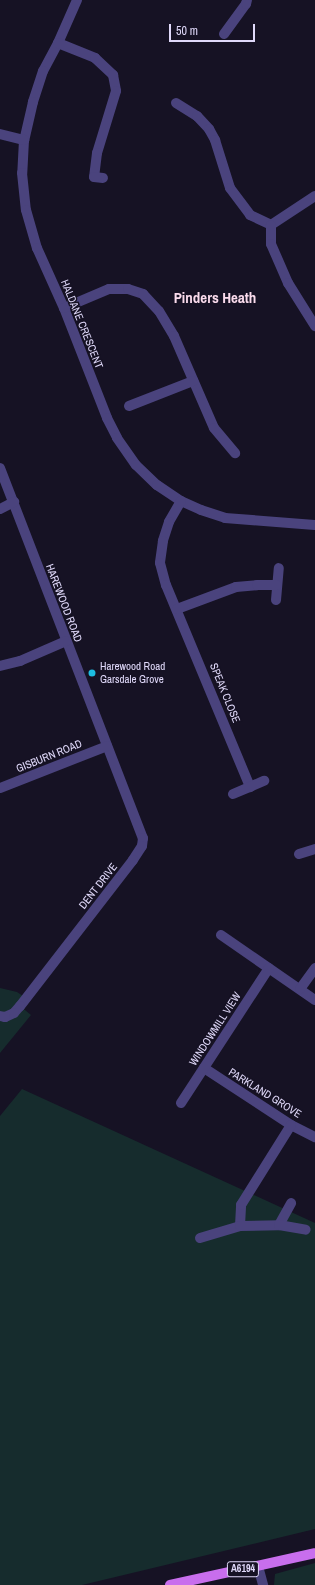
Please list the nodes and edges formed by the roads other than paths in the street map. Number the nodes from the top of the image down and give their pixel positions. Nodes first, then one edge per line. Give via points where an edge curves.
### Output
1 (77, 0) edge
2 (247, 0) edge
3 (224, 34) dead end
4 (58, 43) junction
5 (176, 103) dead end
6 (0, 134) edge
7 (24, 140) junction
8 (103, 178) dead end
9 (315, 196) edge
10 (271, 225) junction
11 (64, 308) junction
12 (315, 326) edge
13 (193, 382) junction
14 (129, 406) dead end
15 (235, 453) dead end
16 (0, 468) edge
17 (181, 501) junction
18 (14, 502) junction
19 (0, 509) edge
20 (315, 525) edge
21 (279, 568) dead end
22 (277, 586) junction
23 (276, 600) dead end
24 (177, 609) junction
25 (66, 641) junction
26 (0, 666) edge
27 (107, 746) junction
28 (264, 781) dead end
29 (250, 787) junction
30 (0, 788) edge
31 (234, 794) dead end
32 (315, 849) edge
33 (299, 854) dead end
34 (221, 935) dead end
35 (269, 968) junction
36 (315, 968) edge
37 (300, 990) junction
38 (315, 1000) edge
39 (0, 1016) edge
40 (204, 1068) junction
41 (181, 1103) dead end
42 (291, 1125) junction
43 (315, 1137) edge
44 (291, 1203) dead end
45 (279, 1225) junction
46 (240, 1226) junction
47 (306, 1230) dead end
48 (200, 1238) dead end
49 (315, 1553) edge
50 (258, 1566) junction
51 (170, 1585) edge
52 (263, 1585) edge

1 - 4 street, HALDANE CRESCENT
2 - 3 street
4 - 7 street, HALDANE CRESCENT via 43,71
4 - 8 street via 95,58 112,74 116,91 97,153 94,177
5 - 10 street via 197,116 209,129 230,188 250,215
6 - 7 street
7 - 11 street, HALDANE CRESCENT via 22,173 26,210 37,248
9 - 10 street
10 - 12 street via 271,244 277,260 302,308
11 - 13 street via 109,289 128,289 143,294 174,336
11 - 17 street, HALDANE CRESCENT via 100,403 117,438 136,465 157,485
13 - 14 street
13 - 15 street via 214,428
16 - 18 street, HAREWOOD ROAD
17 - 20 street, HALDANE CRESCENT via 225,518
17 - 24 street, SPEAK CLOSE via 163,541 160,564
18 - 19 street
18 - 25 street, HAREWOOD ROAD
21 - 22 street
22 - 23 street
22 - 24 street via 236,587
24 - 29 street, SPEAK CLOSE
25 - 26 street via 20,661
25 - 27 street, HAREWOOD ROAD
27 - 30 street, GISBURN ROAD
27 - 39 street, DENT DRIVE via 142,832 142,846 20,1006 14,1013 5,1017
28 - 29 street
29 - 31 street
32 - 33 street
34 - 35 street
35 - 37 street
35 - 40 street, WINDOWMILL VIEW
36 - 37 street
37 - 38 street
40 - 41 street, WINDOWMILL VIEW
40 - 42 street, PARKLAND GROVE
42 - 43 street, PARKLAND GROVE
42 - 46 street via 242,1205
44 - 45 street
45 - 46 street
45 - 47 street
46 - 48 street
49 - 50 main road, A6194
50 - 51 main road, A6194
50 - 52 street

